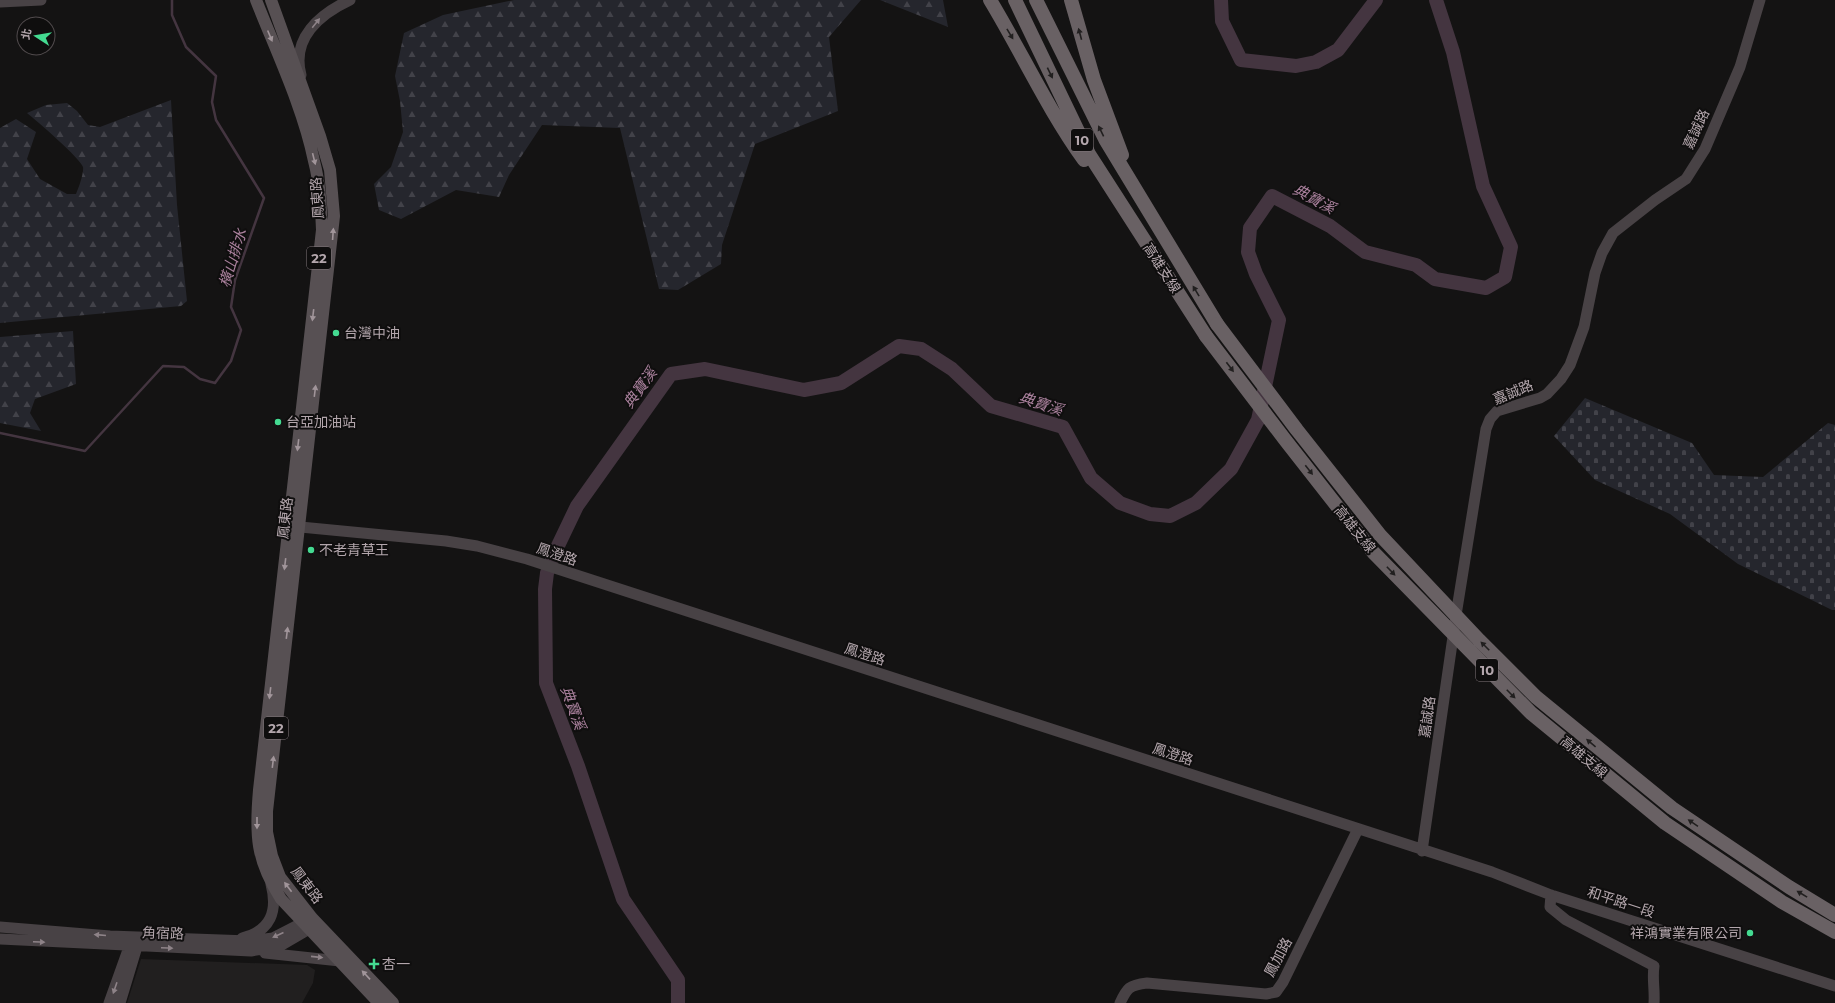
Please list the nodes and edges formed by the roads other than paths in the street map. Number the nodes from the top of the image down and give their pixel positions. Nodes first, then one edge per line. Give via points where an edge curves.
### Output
1 (41, 0) edge
2 (256, 0) edge
3 (271, 0) edge
4 (350, 0) edge
5 (990, 0) edge
6 (1015, 0) edge
7 (1036, 0) edge
8 (1071, 0) edge
9 (1760, 0) edge
10 (0, 2) edge
11 (308, 98) junction
12 (1135, 189) junction
13 (1165, 272) junction
14 (320, 298) junction
15 (294, 526) junction
16 (1358, 829) junction
17 (1422, 851) junction
18 (270, 882) junction
19 (1551, 894) junction
20 (1835, 915) edge
21 (311, 924) junction
22 (0, 927) edge
23 (1835, 932) edge
24 (0, 939) edge
25 (228, 941) junction
26 (134, 942) junction
27 (251, 951) junction
28 (340, 961) junction
29 (1835, 986) edge
30 (110, 1003) edge
31 (120, 1003) edge
32 (379, 1003) edge
33 (393, 1003) edge
34 (1120, 1003) edge
35 (1654, 1003) edge

1 - 10 street
2 -> 14 main road, 鳳東路 / 22 via 298,106 314,159 320,190 322,230
3 - 11 main road, 鳳東路 / 22
11 -> 4 street via 299,67 304,42 319,18
5 -> 13 highway via 1066,135
6 -> 13 highway, 高雄支線 / 10 via 1089,154
12 -> 7 highway, 高雄支線 / 10 via 1104,139
12 -> 8 highway via 1094,80
9 - 17 street, 嘉誠路 via 1740,67 1705,148 1686,179 1613,233 1602,253 1595,273 1584,327 1570,364 1561,379 1540,398 1497,412 1490,419 1486,429
14 -> 11 main road, 鳳東路 / 22 via 334,216 330,170
20 -> 12 highway, 高雄支線 / 10, bridge via 1672,808 1536,697 1479,640 1380,535 1302,437 1217,324
13 -> 23 highway, 高雄支線 / 10, bridge via 1206,336 1373,552 1531,713 1665,823 1782,902
14 - 15 main road, 鳳東路 / 22
15 - 16 street, 鳳澄路 via 446,541 477,546 527,560
15 -> 18 main road, 鳳東路 / 22 via 256,823 259,851
21 -> 15 main road, 鳳東路 / 22 via 280,877 267,832
16 - 17 street, 鳳澄路
16 - 34 street, 鳳加路 via 1276,992 1266,994 1147,983 1134,984 1126,990
17 - 19 street, 和平路一段 via 1492,872
18 - 21 main road, 鳳東路 / 22 via 281,899
18 - 25 street via 274,896 270,920 253,935
19 - 29 street, 和平路一段
19 - 35 street via 1550,907 1566,920 1654,966
21 -> 25 street, 角宿路 via 266,940
21 - 27 street, 角宿路 via 280,946
21 - 28 main road, 鳳東路 / 22
33 -> 21 main road, 鳳東路 / 22
26 -> 22 street, 角宿路
24 -> 26 street, 角宿路
25 - 26 street, 角宿路
26 -> 27 street, 角宿路
26 -> 30 street
26 - 31 street
27 -> 28 street
28 - 32 main road, 鳳東路 / 22

